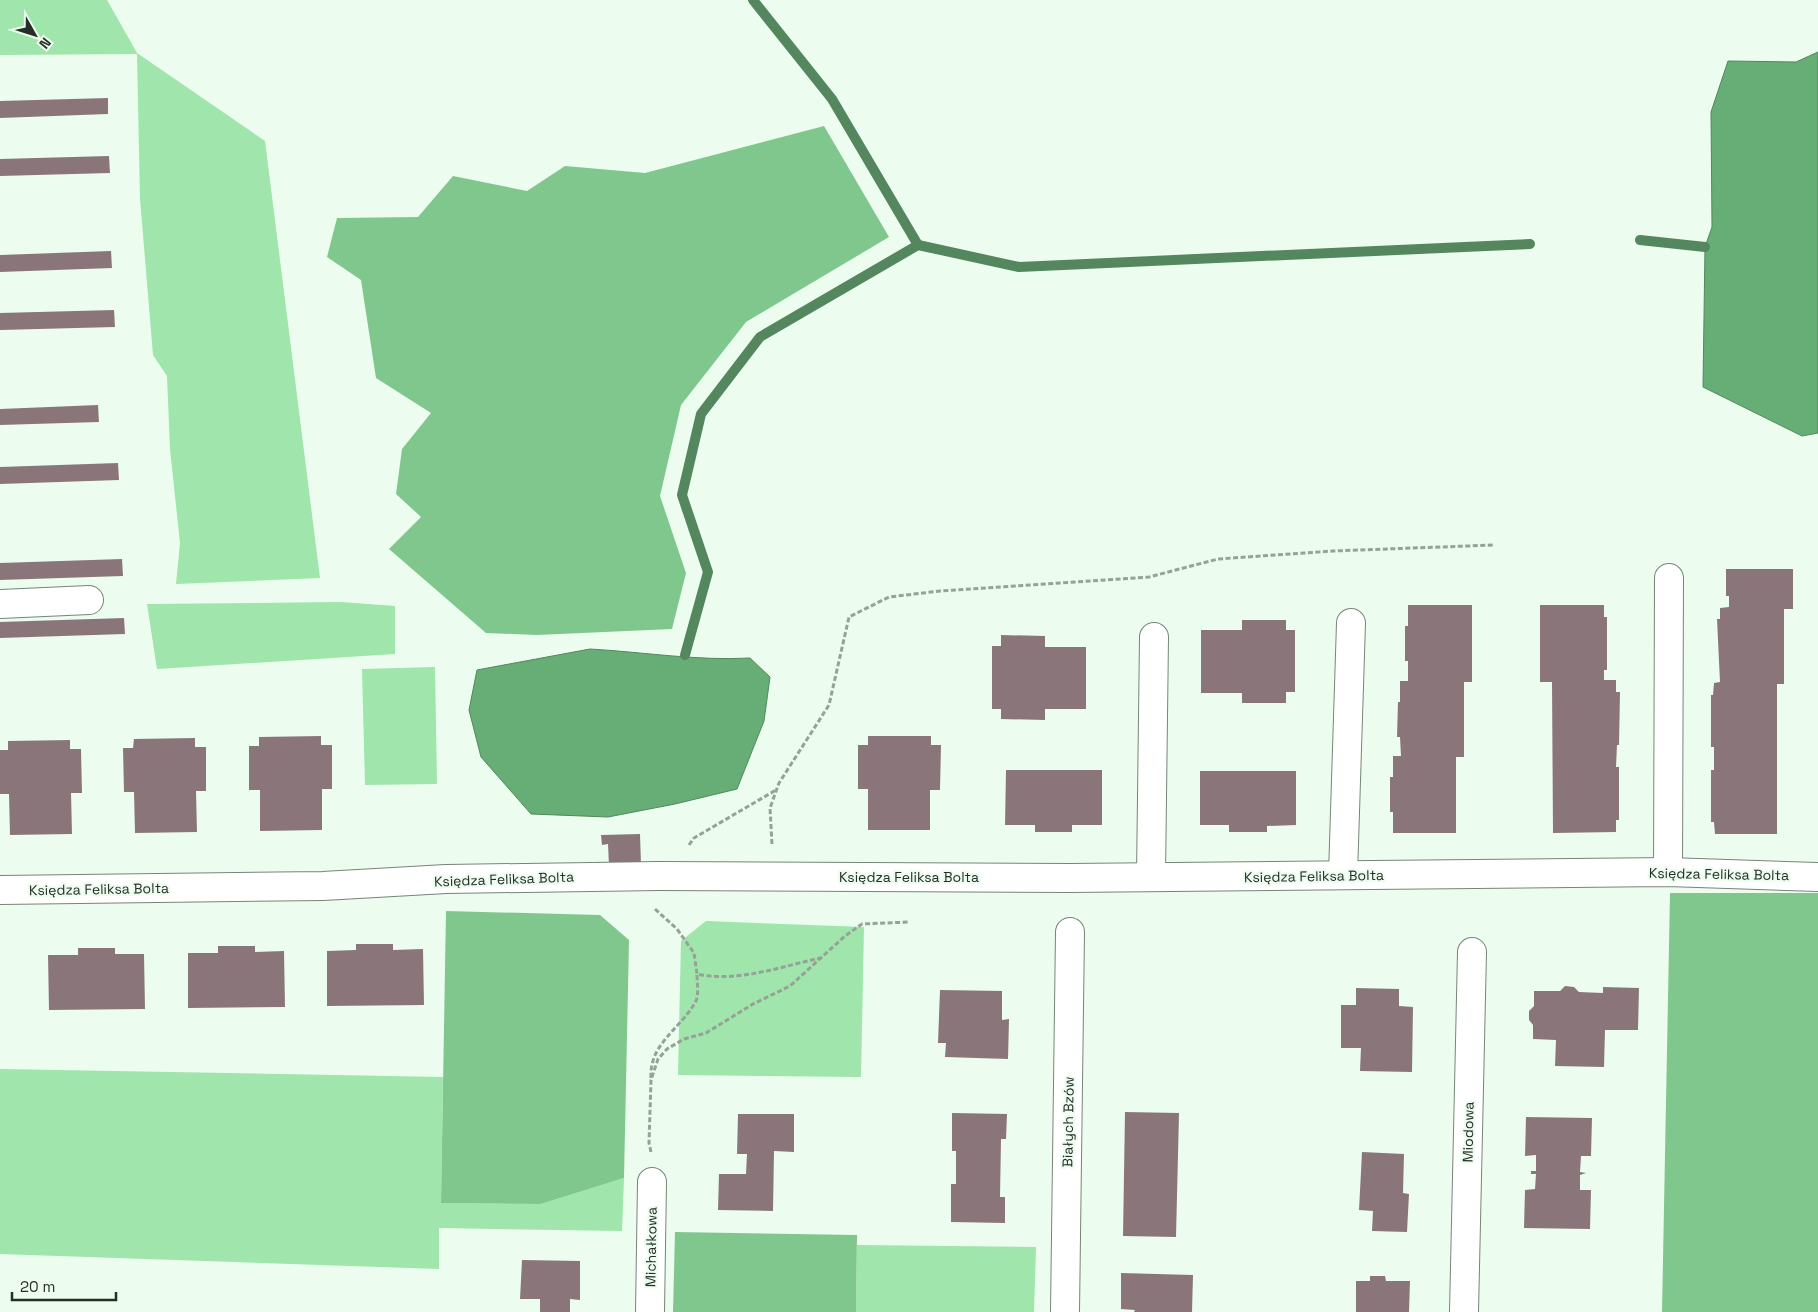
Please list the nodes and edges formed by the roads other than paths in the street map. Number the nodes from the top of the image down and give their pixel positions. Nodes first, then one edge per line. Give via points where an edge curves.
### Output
1 (1669, 578) dead end
2 (88, 600) dead end
3 (0, 604) edge
4 (1352, 623) dead end
5 (1154, 637) dead end
6 (1668, 872) junction
7 (1343, 875) junction
8 (1818, 876) edge
9 (1151, 877) junction
10 (0, 890) edge
11 (1070, 932) dead end
12 (1472, 952) dead end
13 (652, 1182) road end
14 (650, 1312) edge
15 (1065, 1312) edge
16 (1464, 1312) edge

1 - 6 street
2 - 3 street
4 - 7 street
5 - 9 street
6 - 7 street, Księdza Feliksa Bolta
6 - 8 street, Księdza Feliksa Bolta
7 - 9 street, Księdza Feliksa Bolta
9 - 10 street, Księdza Feliksa Bolta via 674,876 322,886
11 - 15 street, Białych Bzów
12 - 16 street, Miodowa
13 - 14 street, Michałkowa

